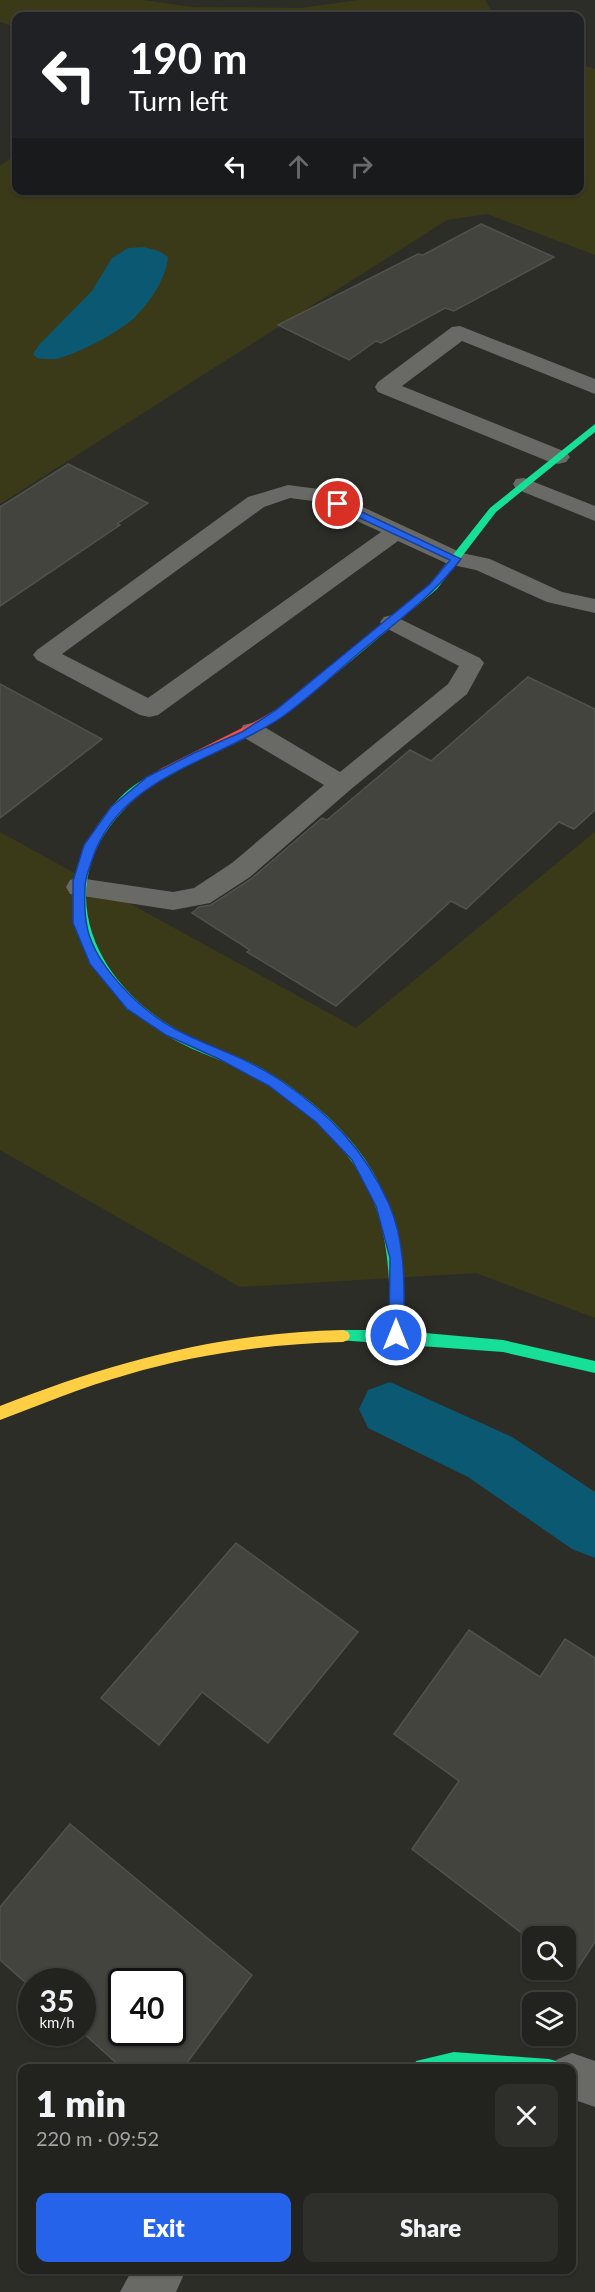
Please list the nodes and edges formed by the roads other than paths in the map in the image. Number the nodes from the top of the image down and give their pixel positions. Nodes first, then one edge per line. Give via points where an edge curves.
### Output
1 (595, 387) edge
2 (595, 428) edge
3 (558, 457) junction
4 (524, 484) junction
5 (595, 514) edge
6 (397, 531) junction
7 (456, 559) junction
8 (595, 606) edge
9 (392, 622) junction
10 (252, 731) junction
11 (341, 784) junction
12 (80, 887) junction
13 (396, 1335) junction
14 (595, 1367) edge
15 (0, 1413) edge
16 (441, 2064) edge
17 (495, 2064) edge
18 (576, 2078) edge
19 (595, 2085) edge
20 (159, 2274) edge
21 (145, 2292) edge

1 - 3 street via 460,332 386,387
2 - 3 street
3 - 4 street
4 - 5 lane
4 - 7 street via 492,510
6 - 6 lane via 318,495 288,491 256,502 45,655 149,709
6 - 7 lane
7 - 8 lane via 483,564 555,597
7 - 9 street via 434,586
9 - 10 street
9 - 11 lane via 472,663 458,689
10 - 11 lane
10 - 12 street via 151,780 115,810 90,845
11 - 12 lane via 241,870 201,896 173,902
12 - 13 street via 80,923 97,964 132,1005 170,1032 274,1083 321,1118 357,1157 383,1206 397,1258
13 - 14 street via 510,1347
13 - 15 street via 326,1334 206,1346 57,1388
16 - 17 street
18 - 19 street
20 - 21 street

